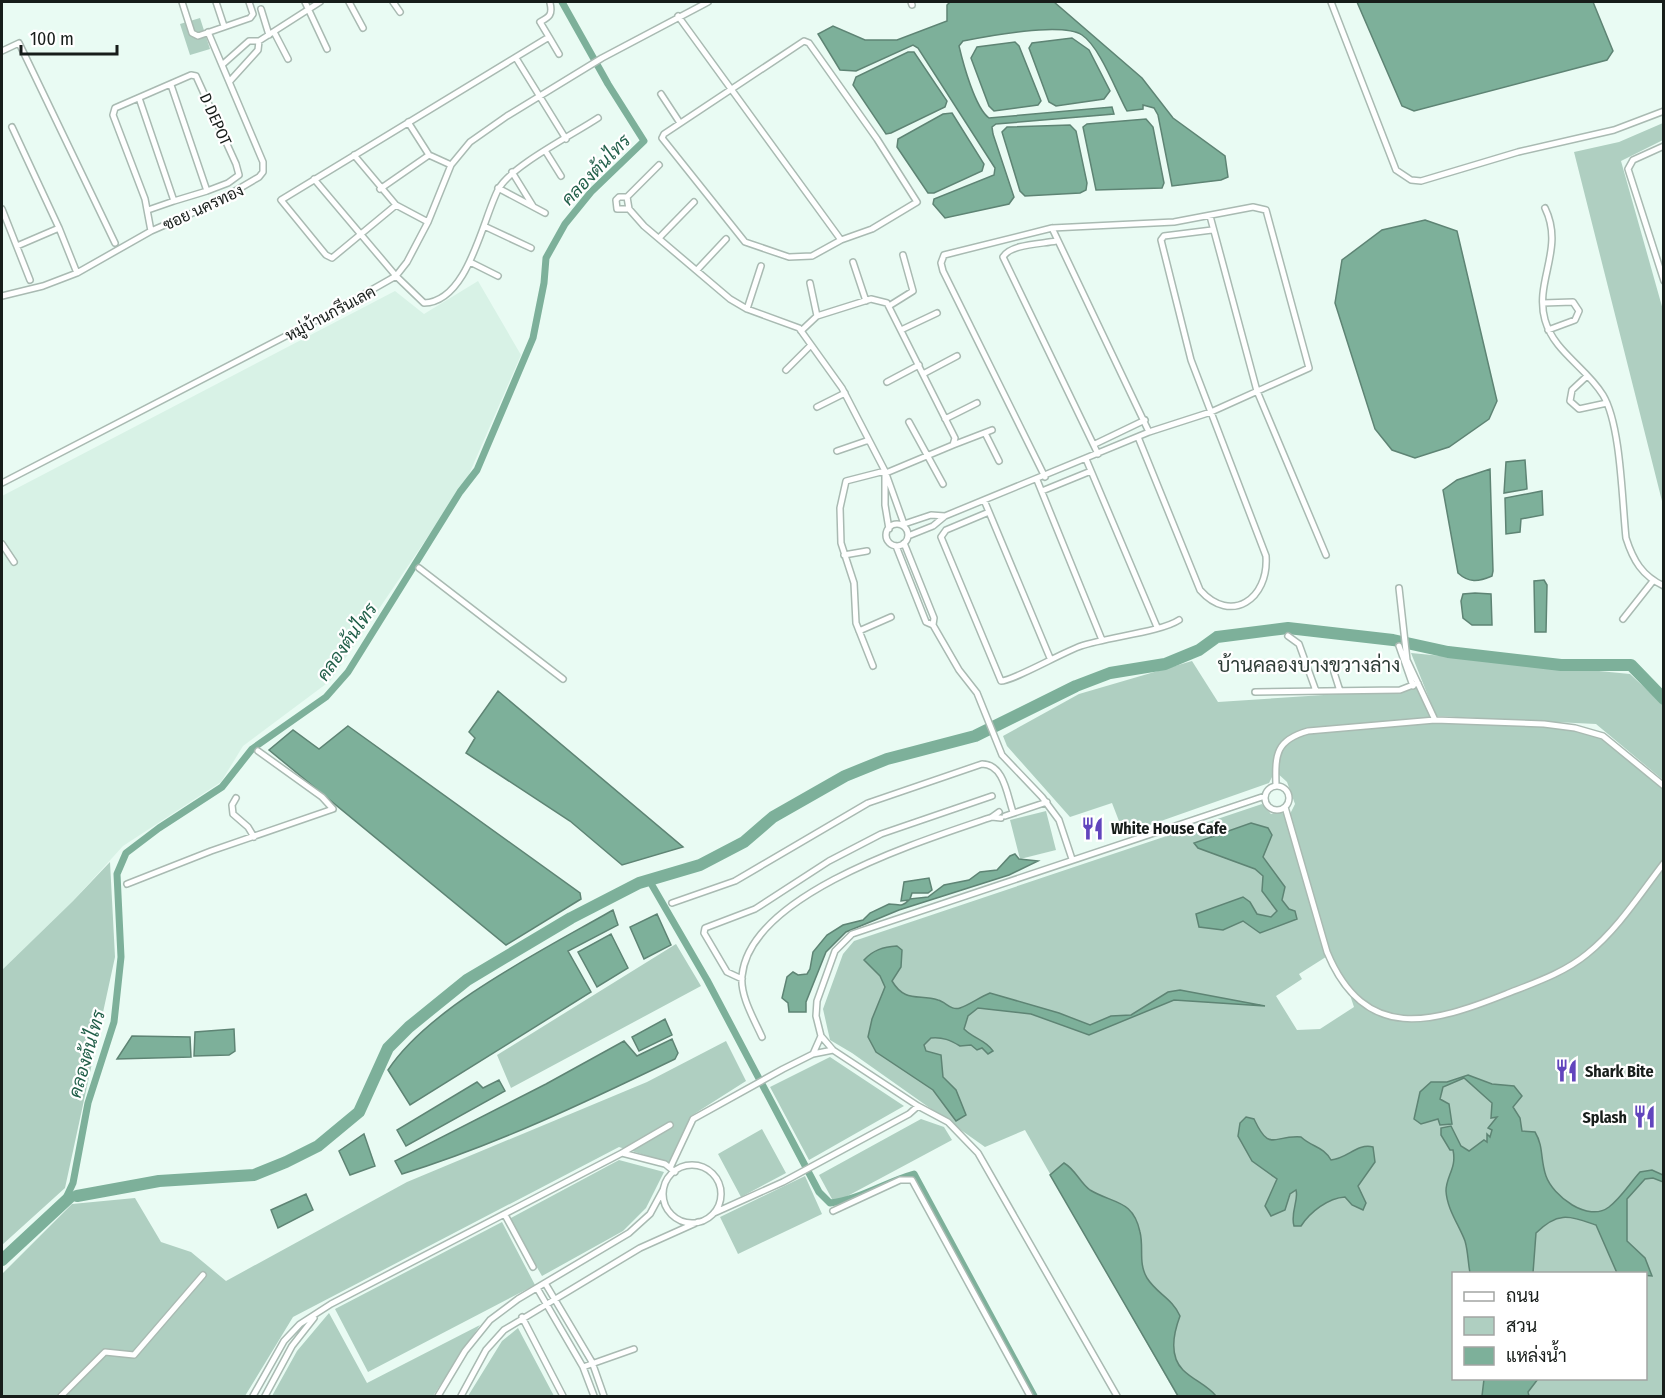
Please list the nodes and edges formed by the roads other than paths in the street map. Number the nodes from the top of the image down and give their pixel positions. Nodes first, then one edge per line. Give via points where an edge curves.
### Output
1 (182, 2) edge
2 (216, 2) edge
3 (249, 2) edge
4 (304, 2) edge
5 (320, 2) edge
6 (349, 2) edge
7 (393, 2) edge
8 (708, 2) edge
9 (1331, 2) edge
10 (550, 3) dead end
11 (261, 9) dead end
12 (309, 9) junction
13 (400, 12) dead end
14 (678, 16) junction
15 (224, 26) junction
16 (363, 28) dead end
17 (208, 32) junction
18 (271, 34) junction
19 (549, 37) junction
20 (259, 41) junction
21 (327, 49) dead end
22 (2, 51) edge
23 (559, 54) dead end
24 (516, 58) junction
25 (288, 59) dead end
26 (222, 64) junction
27 (230, 81) junction
28 (171, 85) junction
29 (731, 88) junction
30 (661, 94) dead end
31 (139, 98) junction
32 (539, 98) junction
33 (1664, 111) edge
34 (598, 118) dead end
35 (408, 122) junction
36 (680, 123) junction
37 (12, 127) dead end
38 (566, 139) junction
39 (1664, 146) edge
40 (546, 152) junction
41 (354, 155) junction
42 (429, 155) junction
43 (451, 165) junction
44 (659, 165) dead end
45 (512, 172) junction
46 (561, 176) dead end
47 (314, 179) junction
48 (228, 183) junction
49 (498, 188) junction
50 (380, 189) junction
51 (207, 191) junction
52 (233, 193) junction
53 (627, 197) junction
54 (174, 201) junction
55 (694, 202) dead end
56 (396, 205) junction
57 (533, 206) junction
58 (1545, 208) dead end
59 (2, 209) edge
60 (629, 209) junction
61 (148, 210) junction
62 (545, 213) dead end
63 (1210, 216) junction
64 (428, 222) junction
65 (484, 226) junction
66 (59, 228) junction
67 (1052, 228) junction
68 (151, 231) junction
69 (1212, 231) junction
70 (363, 234) junction
71 (659, 238) junction
72 (726, 239) dead end
73 (841, 240) junction
74 (1056, 241) junction
75 (115, 243) dead end
76 (17, 246) junction
77 (531, 248) dead end
78 (903, 255) dead end
79 (470, 262) junction
80 (853, 262) dead end
81 (760, 266) dead end
82 (697, 270) junction
83 (77, 273) junction
84 (396, 276) junction
85 (498, 276) dead end
86 (30, 280) dead end
87 (1664, 281) edge
88 (810, 283) dead end
89 (2, 296) edge
90 (866, 301) junction
91 (1543, 303) junction
92 (889, 306) junction
93 (747, 309) junction
94 (937, 313) dead end
95 (817, 316) junction
96 (901, 330) junction
97 (1548, 330) junction
98 (801, 331) junction
99 (811, 345) junction
100 (957, 356) dead end
101 (919, 365) junction
102 (786, 370) dead end
103 (923, 374) junction
104 (1587, 376) junction
105 (888, 382) dead end
106 (1257, 391) junction
107 (845, 393) junction
108 (977, 403) dead end
109 (1607, 403) junction
110 (817, 407) dead end
111 (1211, 412) junction
112 (945, 419) junction
113 (1145, 420) junction
114 (909, 422) dead end
115 (992, 430) dead end
116 (1149, 432) junction
117 (985, 433) junction
118 (1138, 437) junction
119 (869, 440) junction
120 (1095, 444) junction
121 (953, 445) junction
122 (837, 452) dead end
123 (1098, 454) junction
124 (928, 455) junction
125 (1086, 459) junction
126 (999, 461) dead end
127 (1091, 471) junction
128 (885, 472) junction
129 (1045, 477) junction
130 (1037, 480) junction
131 (2, 483) edge
132 (943, 484) dead end
133 (1042, 491) junction
134 (984, 500) junction
135 (988, 512) junction
136 (945, 516) junction
137 (902, 525) junction
138 (888, 529) junction
139 (908, 536) junction
140 (904, 543) junction
141 (2, 544) edge
142 (896, 546) junction
143 (867, 551) dead end
144 (844, 555) junction
145 (1326, 555) dead end
146 (14, 562) dead end
147 (419, 568) dead end
148 (1653, 581) junction
149 (1664, 586) edge
150 (1399, 588) dead end
151 (891, 617) dead end
152 (1623, 619) dead end
153 (1179, 620) dead end
154 (933, 625) junction
155 (1157, 627) junction
156 (859, 631) junction
157 (1288, 636) dead end
158 (1102, 640) junction
159 (1399, 646) dead end
160 (1050, 658) junction
161 (873, 666) dead end
162 (1332, 666) dead end
163 (563, 680) dead end
164 (1416, 684) junction
165 (1316, 691) junction
166 (1340, 691) junction
167 (1255, 692) dead end
168 (1435, 720) junction
169 (258, 751) dead end
170 (1276, 785) junction
171 (1664, 786) edge
172 (992, 796) dead end
173 (1265, 796) junction
174 (236, 798) dead end
175 (1047, 802) junction
176 (1285, 807) junction
177 (1005, 813) junction
178 (254, 837) junction
179 (1072, 859) junction
180 (1664, 864) edge
181 (127, 884) dead end
182 (672, 903) dead end
183 (742, 979) junction
184 (820, 1036) junction
185 (762, 1037) dead end
186 (833, 1050) junction
187 (813, 1054) junction
188 (918, 1106) junction
189 (670, 1125) dead end
190 (622, 1153) junction
191 (673, 1170) junction
192 (663, 1190) junction
193 (833, 1211) dead end
194 (714, 1213) junction
195 (504, 1215) junction
196 (698, 1222) junction
197 (533, 1267) dead end
198 (203, 1275) dead end
199 (545, 1283) junction
200 (537, 1288) junction
201 (555, 1299) junction
202 (546, 1305) junction
203 (317, 1314) junction
204 (522, 1317) junction
205 (634, 1349) dead end
206 (592, 1362) junction
207 (583, 1367) junction
208 (61, 1396) edge
209 (253, 1396) edge
210 (265, 1396) edge
211 (438, 1396) edge
212 (461, 1396) edge
213 (563, 1396) edge
214 (594, 1396) edge
215 (604, 1396) edge
216 (1030, 1396) edge
217 (1117, 1396) edge

1 - 17 street via 194,35
2 - 15 street
3 - 15 street via 253,14 250,18
4 - 12 street
5 - 12 street
6 - 16 street
7 - 13 street
8 - 14 street, หมู่บ้านกรีนเลค
9 - 33 street via 1396,170 1411,180 1421,181 1518,152 1614,130
10 - 19 street via 549,17 540,22
11 - 18 street
12 - 18 street
12 - 21 street
14 - 29 street
14 - 32 street, หมู่บ้านกรีนเลค
15 - 17 street
17 - 26 street, ซอย นครทอง
18 - 20 street
18 - 25 street
19 - 23 street
19 - 24 street
20 - 26 street via 249,41
20 - 27 street via 258,50
22 - 75 street via 19,43
24 - 32 street
24 - 35 street
26 - 27 street, ซอย นครทอง
27 - 52 street, ซอย นครทอง via 264,166 259,177
28 - 31 street, D DEPOT
28 - 48 street, D DEPOT via 191,75 198,79 236,164 237,177
28 - 51 street, D DEPOT
29 - 36 street
29 - 73 street
29 - 73 street via 798,42 809,43 917,199 915,204 872,229
30 - 36 street
31 - 54 street
31 - 61 street, D DEPOT via 113,110
32 - 38 street
32 - 43 street, หมู่บ้านกรีนเลค via 486,129 467,144
34 - 38 street
35 - 41 street
35 - 42 street
36 - 73 street via 664,134 663,142 745,242 796,258 812,256
37 - 66 street
38 - 40 street
39 - 87 street via 1633,160 1628,169
40 - 45 street
40 - 46 street
41 - 47 street
41 - 50 street
42 - 43 street
42 - 50 street
43 - 64 street, หมู่บ้านกรีนเลค
44 - 53 street
45 - 49 street
45 - 57 street
47 - 70 street
47 - 70 street via 281,198 281,202 326,255 333,258
48 - 51 street
48 - 52 street
49 - 57 street
49 - 65 street
50 - 56 street
51 - 54 street
52 - 68 street, ซอย นครทอง
53 - 60 street
53 - 60 street via 619,197 616,205 622,211
54 - 61 street
55 - 71 street
56 - 64 street
56 - 70 street
57 - 62 street
58 - 91 street via 1554,237
59 - 76 street
60 - 71 street
61 - 68 street, D DEPOT
63 - 67 street via 1174,222
63 - 69 street
63 - 106 street via 1258,207 1269,215 1309,368
64 - 84 street, หมู่บ้านกรีนเลค
65 - 77 street
65 - 79 street
66 - 76 street
66 - 83 street
67 - 74 street
67 - 129 street via 949,252 941,263
68 - 83 street, ซอย นครทอง
69 - 106 street
69 - 111 street via 1164,236 1161,240 1191,360
70 - 84 street
71 - 82 street
72 - 82 street
74 - 113 street
74 - 120 street via 1006,252 1003,257
76 - 86 street
78 - 92 street via 914,291
79 - 84 street via 453,288 428,303
79 - 85 street
80 - 90 street
81 - 93 street
82 - 93 street
83 - 89 street, ซอย นครทอง
84 - 131 street, หมู่บ้านกรีนเลค
88 - 95 street
90 - 92 street via 880,300
90 - 95 street
91 - 97 street
91 - 97 street via 1573,302 1580,311 1575,320
92 - 96 street
93 - 98 street
94 - 96 street
95 - 98 street
96 - 101 street
97 - 104 street
98 - 99 street
99 - 102 street
99 - 107 street
100 - 103 street
101 - 103 street
101 - 105 street
103 - 112 street
104 - 109 street
104 - 109 street via 1572,390 1570,401 1579,409
106 - 111 street
106 - 145 street
107 - 110 street
107 - 119 street
108 - 112 street
109 - 148 street via 1614,429 1626,538 1635,562
111 - 116 street
111 - 118 street via 1266,556 1268,573 1263,586 1241,604 1226,606 1210,601 1200,590
112 - 121 street via 955,438
113 - 116 street
113 - 120 street
114 - 124 street
115 - 117 street
116 - 118 street
117 - 121 street
117 - 126 street
118 - 123 street
119 - 122 street
119 - 128 street
120 - 123 street
121 - 124 street
123 - 125 street
124 - 128 street
124 - 132 street
125 - 127 street
125 - 129 street
127 - 133 street
127 - 155 street
128 - 137 street
128 - 138 street
128 - 144 street via 846,481 840,508
129 - 130 street
130 - 133 street
130 - 134 street
133 - 158 street
134 - 135 street
134 - 136 street
135 - 160 street
135 - 160 street via 946,530 941,537 998,679 1008,680
136 - 137 street via 931,515
136 - 139 street
137 - 138 street
137 - 139 street
138 - 142 street via 889,542
139 - 140 street
140 - 142 street
140 - 154 street via 934,618
141 - 146 street
142 - 154 street via 926,622
143 - 144 street
144 - 156 street via 854,584
147 - 163 street
148 - 149 street
148 - 152 street
150 - 164 street via 1405,650
151 - 156 street
153 - 155 street via 1167,627
154 - 175 street via 958,670 977,693 996,745
155 - 158 street
156 - 161 street
157 - 165 street via 1299,644
158 - 160 street
159 - 164 street
162 - 166 street
164 - 166 street via 1401,690
164 - 168 street
165 - 166 street
165 - 167 street
168 - 170 street via 1292,735 1281,745 1276,757
168 - 171 street via 1544,724 1591,731 1603,736
169 - 178 street via 333,809
170 - 173 street
170 - 176 street via 1288,793
172 - 183 street via 881,834 829,861 755,909 705,928 704,933 727,972
173 - 176 street via 1270,808
173 - 179 street
174 - 178 street via 233,814
175 - 177 street
175 - 179 street via 1059,820
176 - 180 street via 1329,955 1348,989 1384,1014 1409,1020 1428,1020 1478,1005 1566,969 1610,932
177 - 182 street via 999,772 992,765 982,764 868,803 735,881
177 - 183 street via 876,858 802,900 759,934
178 - 181 street
179 - 184 street via 859,931 844,940 835,951 817,1001
183 - 185 street
184 - 186 street
184 - 187 street
186 - 187 street
186 - 188 street
187 - 191 street via 693,1119
188 - 194 street via 801,1172
188 - 217 street via 948,1122 978,1153
189 - 190 street
190 - 191 street
190 - 195 street
191 - 192 street
191 - 194 street via 698,1166 714,1176 721,1194
192 - 196 street via 672,1215
192 - 199 street via 650,1214 629,1233
193 - 216 street via 900,1180 912,1180
194 - 196 street
195 - 197 street
195 - 203 street
196 - 201 street via 640,1248
198 - 208 street via 134,1355 105,1352
199 - 200 street
199 - 201 street
200 - 202 street
200 - 211 street via 490,1320 465,1351
201 - 202 street
201 - 206 street
202 - 204 street
202 - 207 street
203 - 209 street via 300,1324 284,1341
203 - 210 street via 292,1346
204 - 212 street via 486,1350
204 - 213 street
205 - 206 street
206 - 207 street
206 - 215 street
207 - 214 street

